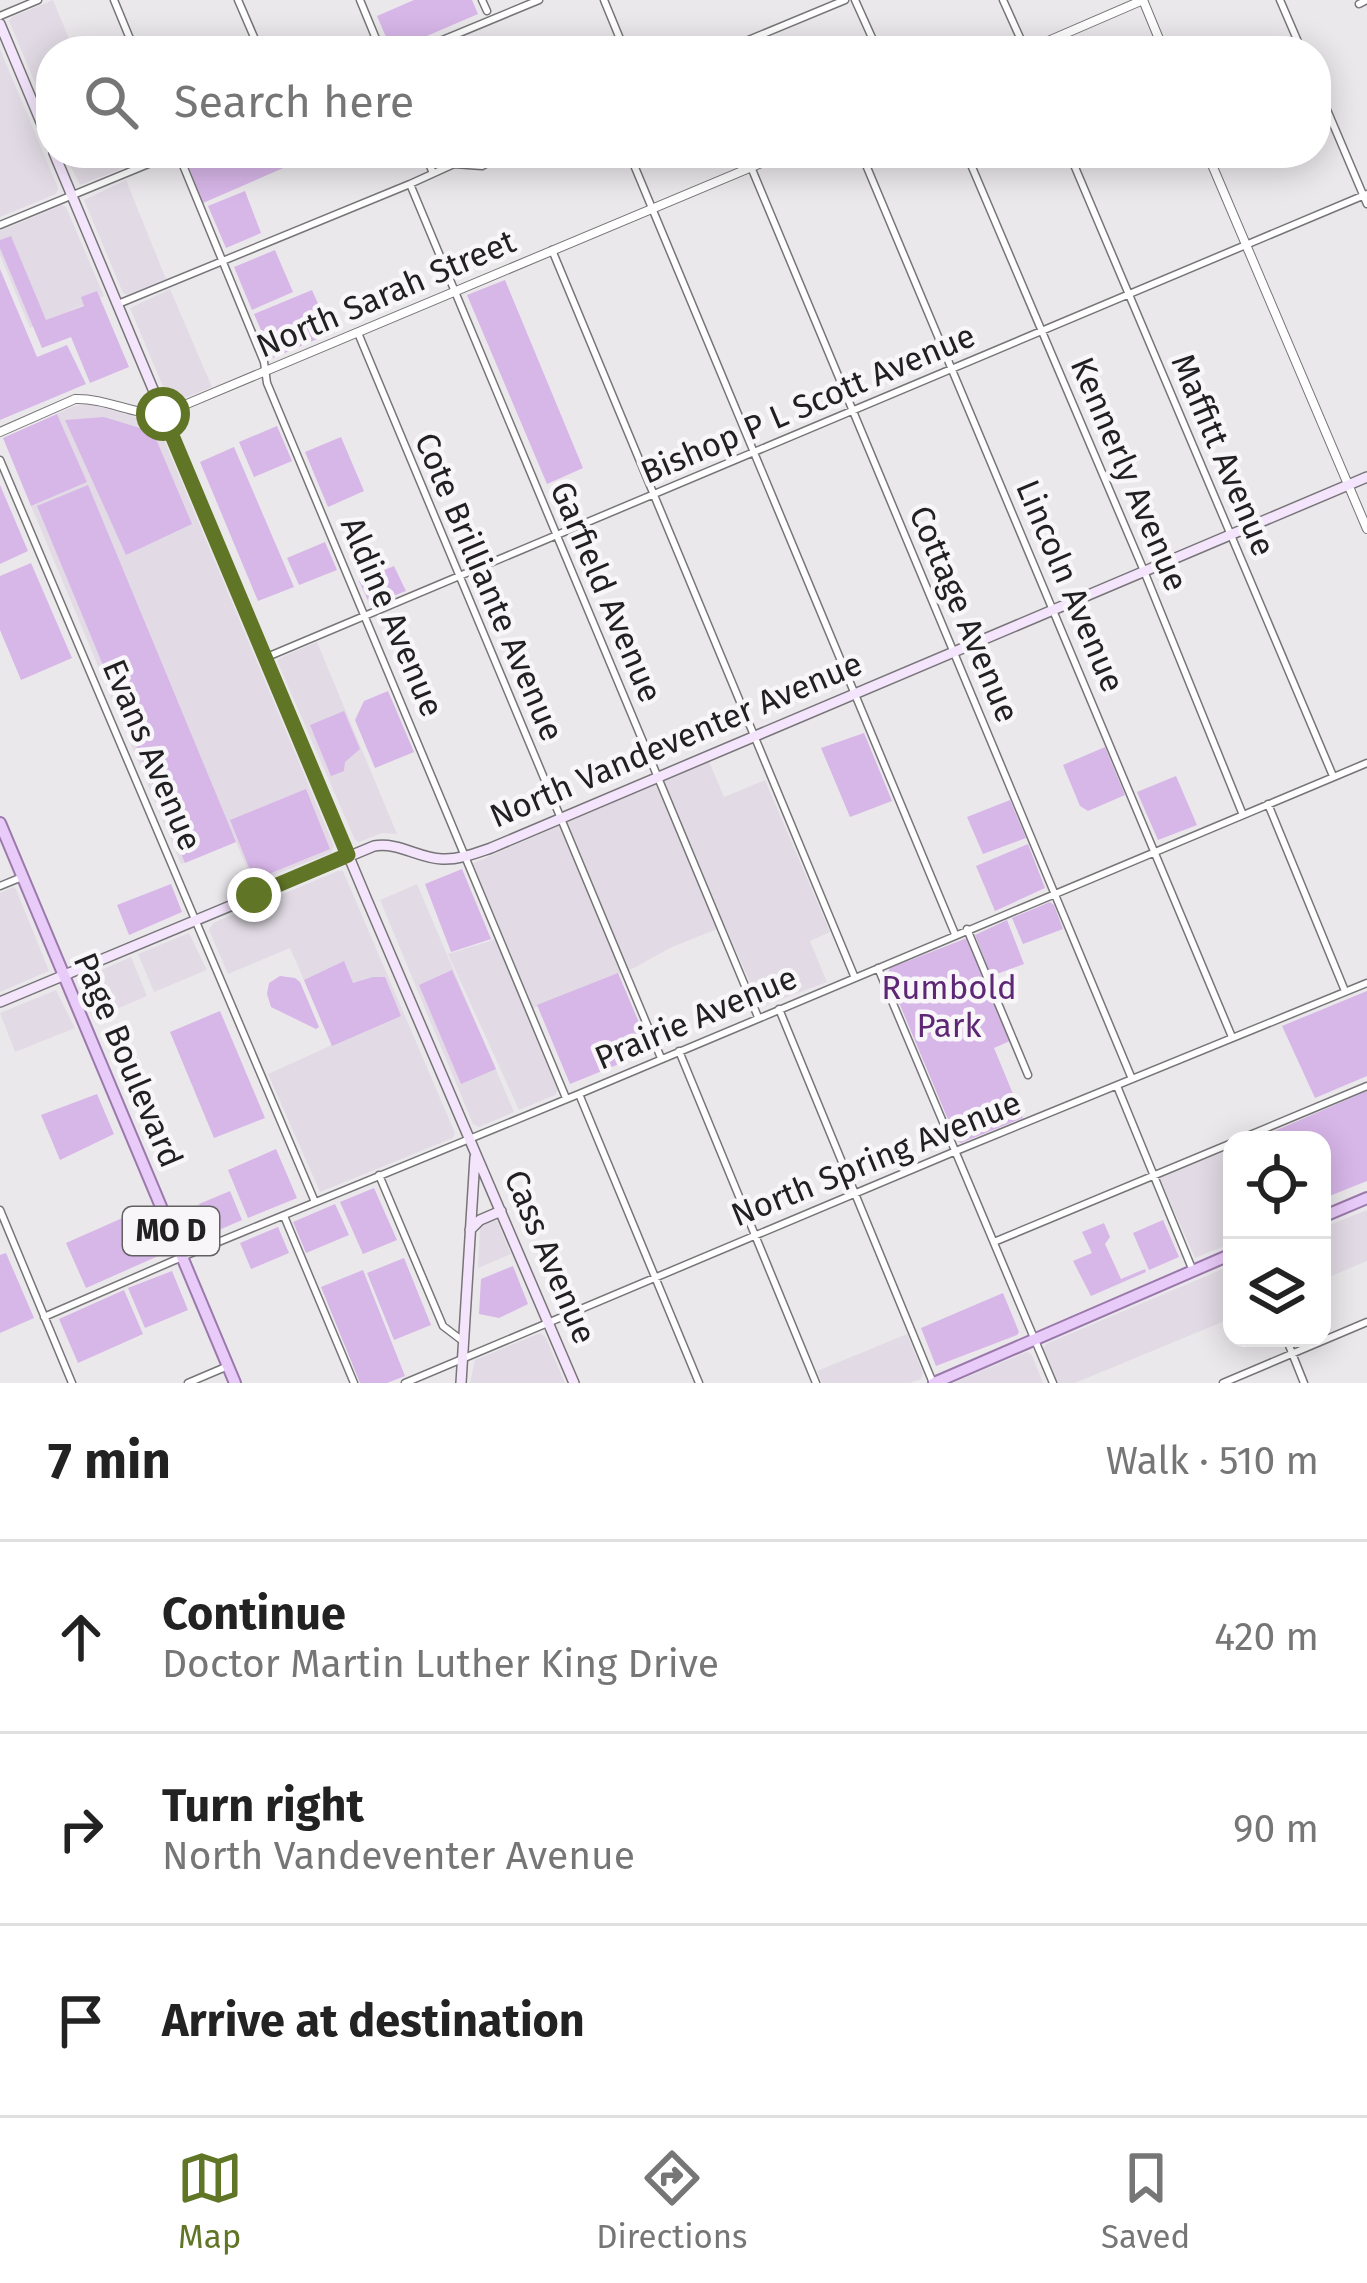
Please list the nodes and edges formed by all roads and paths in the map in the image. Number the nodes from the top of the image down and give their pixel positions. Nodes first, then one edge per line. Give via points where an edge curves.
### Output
1 (38, 0) edge
2 (114, 0) edge
3 (238, 0) edge
4 (360, 0) edge
5 (482, 0) edge
6 (538, 0) edge
7 (604, 0) edge
8 (845, 0) edge
9 (855, 0) edge
10 (1003, 0) edge
11 (1143, 0) edge
12 (1280, 0) edge
13 (487, 11) dead end
14 (0, 20) edge
15 (129, 36) edge
16 (254, 36) edge
17 (375, 36) edge
18 (452, 36) edge
19 (620, 36) edge
20 (758, 36) edge
21 (871, 36) edge
22 (1019, 36) edge
23 (1060, 36) edge
24 (1158, 36) edge
25 (1296, 36) edge
26 (36, 109) edge
27 (1331, 118) edge
28 (60, 168) edge
29 (140, 168) edge
30 (182, 168) edge
31 (431, 168) edge
32 (445, 168) edge
33 (635, 168) edge
34 (749, 168) edge
35 (751, 168) edge
36 (867, 168) edge
37 (973, 168) edge
38 (1075, 168) edge
39 (1213, 168) edge
40 (433, 173) junction
41 (410, 184) junction
42 (72, 196) junction
43 (1366, 198) edge
44 (651, 208) junction
45 (0, 225) edge
46 (1245, 246) junction
47 (551, 250) junction
48 (222, 262) junction
49 (454, 291) junction
50 (1128, 294) junction
51 (118, 304) junction
52 (1043, 330) junction
53 (358, 333) junction
54 (952, 368) junction
55 (266, 372) junction
56 (852, 411) junction
57 (163, 414) junction
58 (0, 432) edge
59 (753, 453) junction
60 (0, 460) edge
61 (1367, 477) edge
62 (1349, 485) junction
63 (653, 496) junction
64 (1367, 529) edge
65 (1231, 535) junction
66 (556, 536) junction
67 (1144, 571) junction
68 (458, 576) junction
69 (1054, 609) junction
70 (365, 616) junction
71 (953, 652) junction
72 (267, 657) junction
73 (854, 693) junction
74 (755, 735) junction
75 (1367, 763) edge
76 (657, 776) junction
77 (1333, 776) junction
78 (1268, 803) junction
79 (1244, 814) junction
80 (560, 817) junction
81 (0, 824) edge
82 (1155, 851) junction
83 (348, 855) junction
84 (466, 857) junction
85 (22, 877) junction
86 (0, 886) edge
87 (1055, 893) junction
88 (196, 920) junction
89 (967, 929) junction
90 (955, 934) junction
91 (878, 968) junction
92 (64, 975) junction
93 (855, 978) junction
94 (1367, 982) edge
95 (1346, 992) junction
96 (0, 1002) edge
97 (779, 1009) junction
98 (758, 1018) junction
99 (1232, 1037) junction
100 (679, 1051) junction
101 (661, 1058) junction
102 (1028, 1075) dead end
103 (1132, 1079) junction
104 (1117, 1086) junction
105 (1367, 1086) edge
106 (579, 1094) junction
107 (566, 1098) junction
108 (1259, 1131) edge
109 (470, 1138) junction
110 (1223, 1146) edge
111 (476, 1151) junction
112 (956, 1151) junction
113 (380, 1175) junction
114 (1152, 1176) junction
115 (856, 1193) junction
116 (1367, 1198) edge
117 (315, 1202) junction
118 (0, 1211) edge
119 (502, 1211) junction
120 (1331, 1212) edge
121 (284, 1216) junction
122 (470, 1230) junction
123 (755, 1235) junction
124 (994, 1242) junction
125 (182, 1256) junction
126 (1223, 1258) edge
127 (1193, 1271) junction
128 (655, 1278) junction
129 (44, 1317) junction
130 (1367, 1322) edge
131 (549, 1323) junction
132 (1035, 1340) junction
133 (464, 1342) junction
134 (1290, 1347) edge
135 (1292, 1353) junction
136 (463, 1358) junction
137 (227, 1366) junction
138 (72, 1383) edge
139 (188, 1383) edge
140 (235, 1383) edge
141 (354, 1383) edge
142 (405, 1383) edge
143 (461, 1383) edge
144 (574, 1383) edge
145 (699, 1383) edge
146 (816, 1383) edge
147 (934, 1383) edge
148 (1053, 1383) edge
149 (1223, 1383) edge
150 (1304, 1383) edge

1 - 14 street
2 - 15 street
3 - 16 street
4 - 17 street
5 - 13 street
6 - 18 street
7 - 19 street
8 - 20 street
9 - 21 street
10 - 22 street
11 - 23 street
11 - 24 street
12 - 25 street
14 - 26 main road, Cass Avenue
27 - 43 street
28 - 42 main road, Cass Avenue
29 - 42 street
30 - 48 street, Aldine Avenue
31 - 40 street
32 - 40 street
33 - 44 street
34 - 44 street, North Sarah Street
35 - 56 street, Cottage Avenue
36 - 54 street, Lincoln Avenue
37 - 52 street, Kennerly Avenue
38 - 50 street, Maffitt Avenue
39 - 46 street
40 - 41 street
41 - 48 street
41 - 49 street, Garfield Avenue
42 - 45 street
42 - 51 main road, Cass Avenue
43 - 46 street, Bishop P L Scott Avenue
44 - 47 street, North Sarah Street
44 - 59 street
46 - 50 street, Bishop P L Scott Avenue
46 - 62 street
47 - 49 street, North Sarah Street
47 - 63 street
48 - 51 street
48 - 55 street, Aldine Avenue
49 - 53 street, North Sarah Street
49 - 66 street, Garfield Avenue
50 - 52 street, Bishop P L Scott Avenue
50 - 65 street, Maffitt Avenue
51 - 57 main road, Cass Avenue
52 - 54 street, Bishop P L Scott Avenue
52 - 67 street, Kennerly Avenue
53 - 55 street, North Sarah Street
53 - 68 street, Cote Brilliante Avenue
54 - 56 street, Bishop P L Scott Avenue
54 - 69 street, Lincoln Avenue
55 - 57 street, North Sarah Street
55 - 70 street, Aldine Avenue
56 - 59 street, Bishop P L Scott Avenue
56 - 71 street, Cottage Avenue
57 - 58 street via 76,400
57 - 72 main road, Cass Avenue
59 - 63 street, Bishop P L Scott Avenue
59 - 73 street
60 - 88 street, Evans Avenue
61 - 62 main road, North Vandeventer Avenue
62 - 64 street
62 - 65 main road, North Vandeventer Avenue
63 - 66 street, Bishop P L Scott Avenue
63 - 74 street
65 - 67 main road, North Vandeventer Avenue
65 - 77 street, Maffitt Avenue
66 - 68 street, Bishop P L Scott Avenue
66 - 76 street, Garfield Avenue
67 - 69 main road, North Vandeventer Avenue
67 - 79 street, Kennerly Avenue
68 - 70 street, Bishop P L Scott Avenue
68 - 80 street, Cote Brilliante Avenue
69 - 71 main road, North Vandeventer Avenue
69 - 82 street, Lincoln Avenue
70 - 72 street, Bishop P L Scott Avenue
70 - 84 street, Aldine Avenue
71 - 73 main road, North Vandeventer Avenue
71 - 87 street, Cottage Avenue
72 - 83 main road, Cass Avenue
73 - 74 main road, North Vandeventer Avenue
73 - 90 street
74 - 76 main road, North Vandeventer Avenue
74 - 93 street
75 - 77 street, Prairie Avenue
76 - 80 main road, North Vandeventer Avenue
76 - 98 street, Garfield Avenue
77 - 78 street, Prairie Avenue
78 - 79 street, Prairie Avenue
78 - 95 street
79 - 82 street, Prairie Avenue
80 - 84 main road, North Vandeventer Avenue
80 - 101 street, Cote Brilliante Avenue
81 - 85 main road, Page Boulevard / MO D
82 - 87 street, Prairie Avenue
82 - 99 street, Lincoln Avenue
83 - 84 main road, North Vandeventer Avenue via 382,844 440,860
83 - 88 main road, North Vandeventer Avenue
83 - 109 main road, Cass Avenue
84 - 107 street, Aldine Avenue
85 - 86 street
85 - 92 main road, Page Boulevard / MO D
87 - 89 street, Prairie Avenue
87 - 103 street, Cottage Avenue
88 - 92 main road, North Vandeventer Avenue
88 - 117 street, Evans Avenue
89 - 90 street, Prairie Avenue
89 - 102 street
90 - 91 street, Prairie Avenue
91 - 93 street, Prairie Avenue
91 - 112 street
92 - 96 main road, North Vandeventer Avenue
92 - 125 main road, Page Boulevard / MO D
93 - 97 street, Prairie Avenue
94 - 95 street, North Spring Avenue
95 - 99 street, North Spring Avenue
97 - 98 street, Prairie Avenue
97 - 115 street
98 - 100 street, Prairie Avenue
99 - 103 street, North Spring Avenue
100 - 101 street, Prairie Avenue
100 - 123 street
101 - 106 street, Prairie Avenue
103 - 104 street, North Spring Avenue
104 - 112 street, North Spring Avenue
104 - 114 street
105 - 108 street
106 - 107 street, Prairie Avenue
106 - 128 street
107 - 109 street, Prairie Avenue
109 - 111 main road, Cass Avenue
109 - 113 street, Prairie Avenue
110 - 114 street
111 - 119 main road, Cass Avenue
111 - 122 main road
112 - 115 street, North Spring Avenue
112 - 124 street
113 - 117 street, Prairie Avenue
113 - 133 street via 443,1326
114 - 124 street
114 - 127 street
115 - 123 street, North Spring Avenue
115 - 147 street
116 - 120 main road
117 - 121 street, Prairie Avenue
118 - 129 street
119 - 122 main road
119 - 131 main road, Cass Avenue
121 - 125 street, Prairie Avenue
121 - 141 street
122 - 133 main road
123 - 128 street, North Spring Avenue
123 - 146 street
124 - 132 street
125 - 129 street, Prairie Avenue
125 - 137 main road, Page Boulevard / MO D
126 - 127 main road
127 - 132 main road
128 - 131 street, North Spring Avenue
128 - 145 street
129 - 138 street
130 - 135 street
131 - 136 street, North Spring Avenue
131 - 144 main road, Cass Avenue
132 - 147 main road
132 - 148 street
133 - 136 main road
134 - 135 street
135 - 149 street
135 - 150 street
136 - 142 street, North Spring Avenue
136 - 143 main road
137 - 139 street
137 - 140 main road, Page Boulevard / MO D

